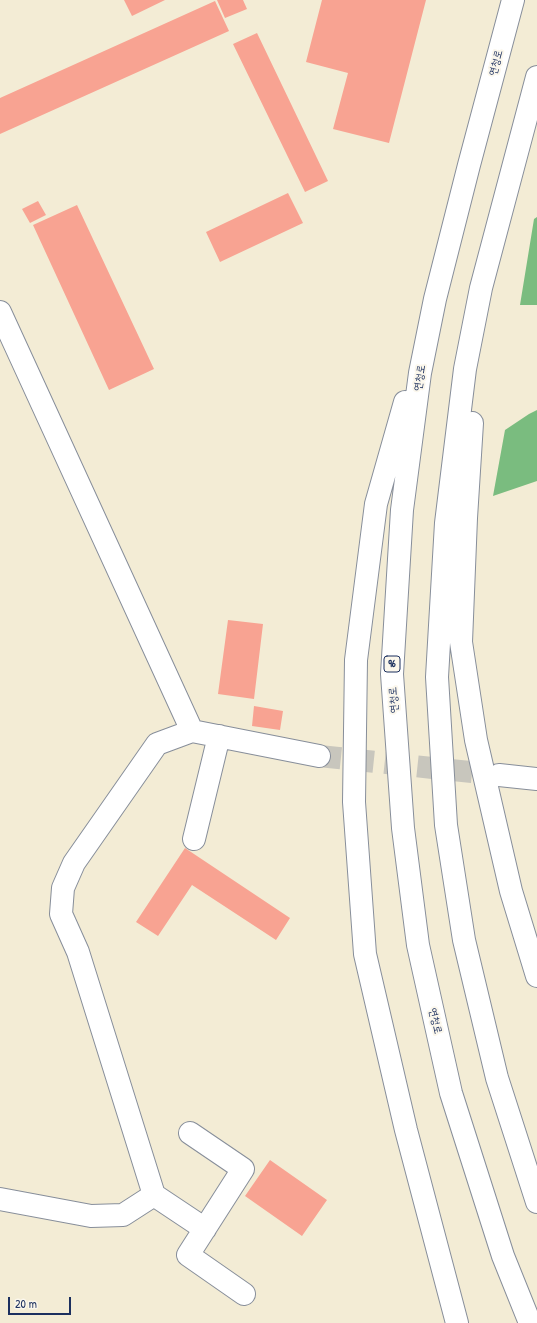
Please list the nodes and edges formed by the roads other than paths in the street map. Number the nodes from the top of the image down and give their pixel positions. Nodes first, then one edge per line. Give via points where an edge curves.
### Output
1 (514, 0) edge
2 (537, 77) edge
3 (482, 288) junction
4 (435, 299) junction
5 (0, 312) edge
6 (192, 731) junction
7 (219, 736) junction
8 (319, 756) tunnel mouth
9 (499, 775) tunnel mouth
10 (537, 779) edge
11 (194, 840) dead end
12 (537, 976) edge
13 (190, 1133) dead end
14 (154, 1196) junction
15 (0, 1198) edge
16 (537, 1202) edge
17 (204, 1229) junction
18 (244, 1294) dead end
19 (457, 1323) edge
20 (530, 1323) edge

1 - 4 main road, 연청로 / 96 via 468,165
2 - 3 main road
3 - 12 main road via 466,518 462,642 476,740 511,891
3 - 16 main road via 465,369 446,522 437,677 446,825 464,940 497,1078
4 - 19 main road via 376,504 356,660 354,802 365,954 406,1130
4 - 20 main road, 연청로 / 96 via 420,373 402,510 394,635 392,674 403,828 418,945 451,1093 503,1256
5 - 6 main road
6 - 7 main road
6 - 14 main road via 157,744 74,863 63,888 61,914 78,952
7 - 8 main road
7 - 11 main road
9 - 10 main road
13 - 17 main road via 243,1169
14 - 15 main road via 123,1215 91,1216
14 - 17 main road
17 - 18 main road via 188,1255

